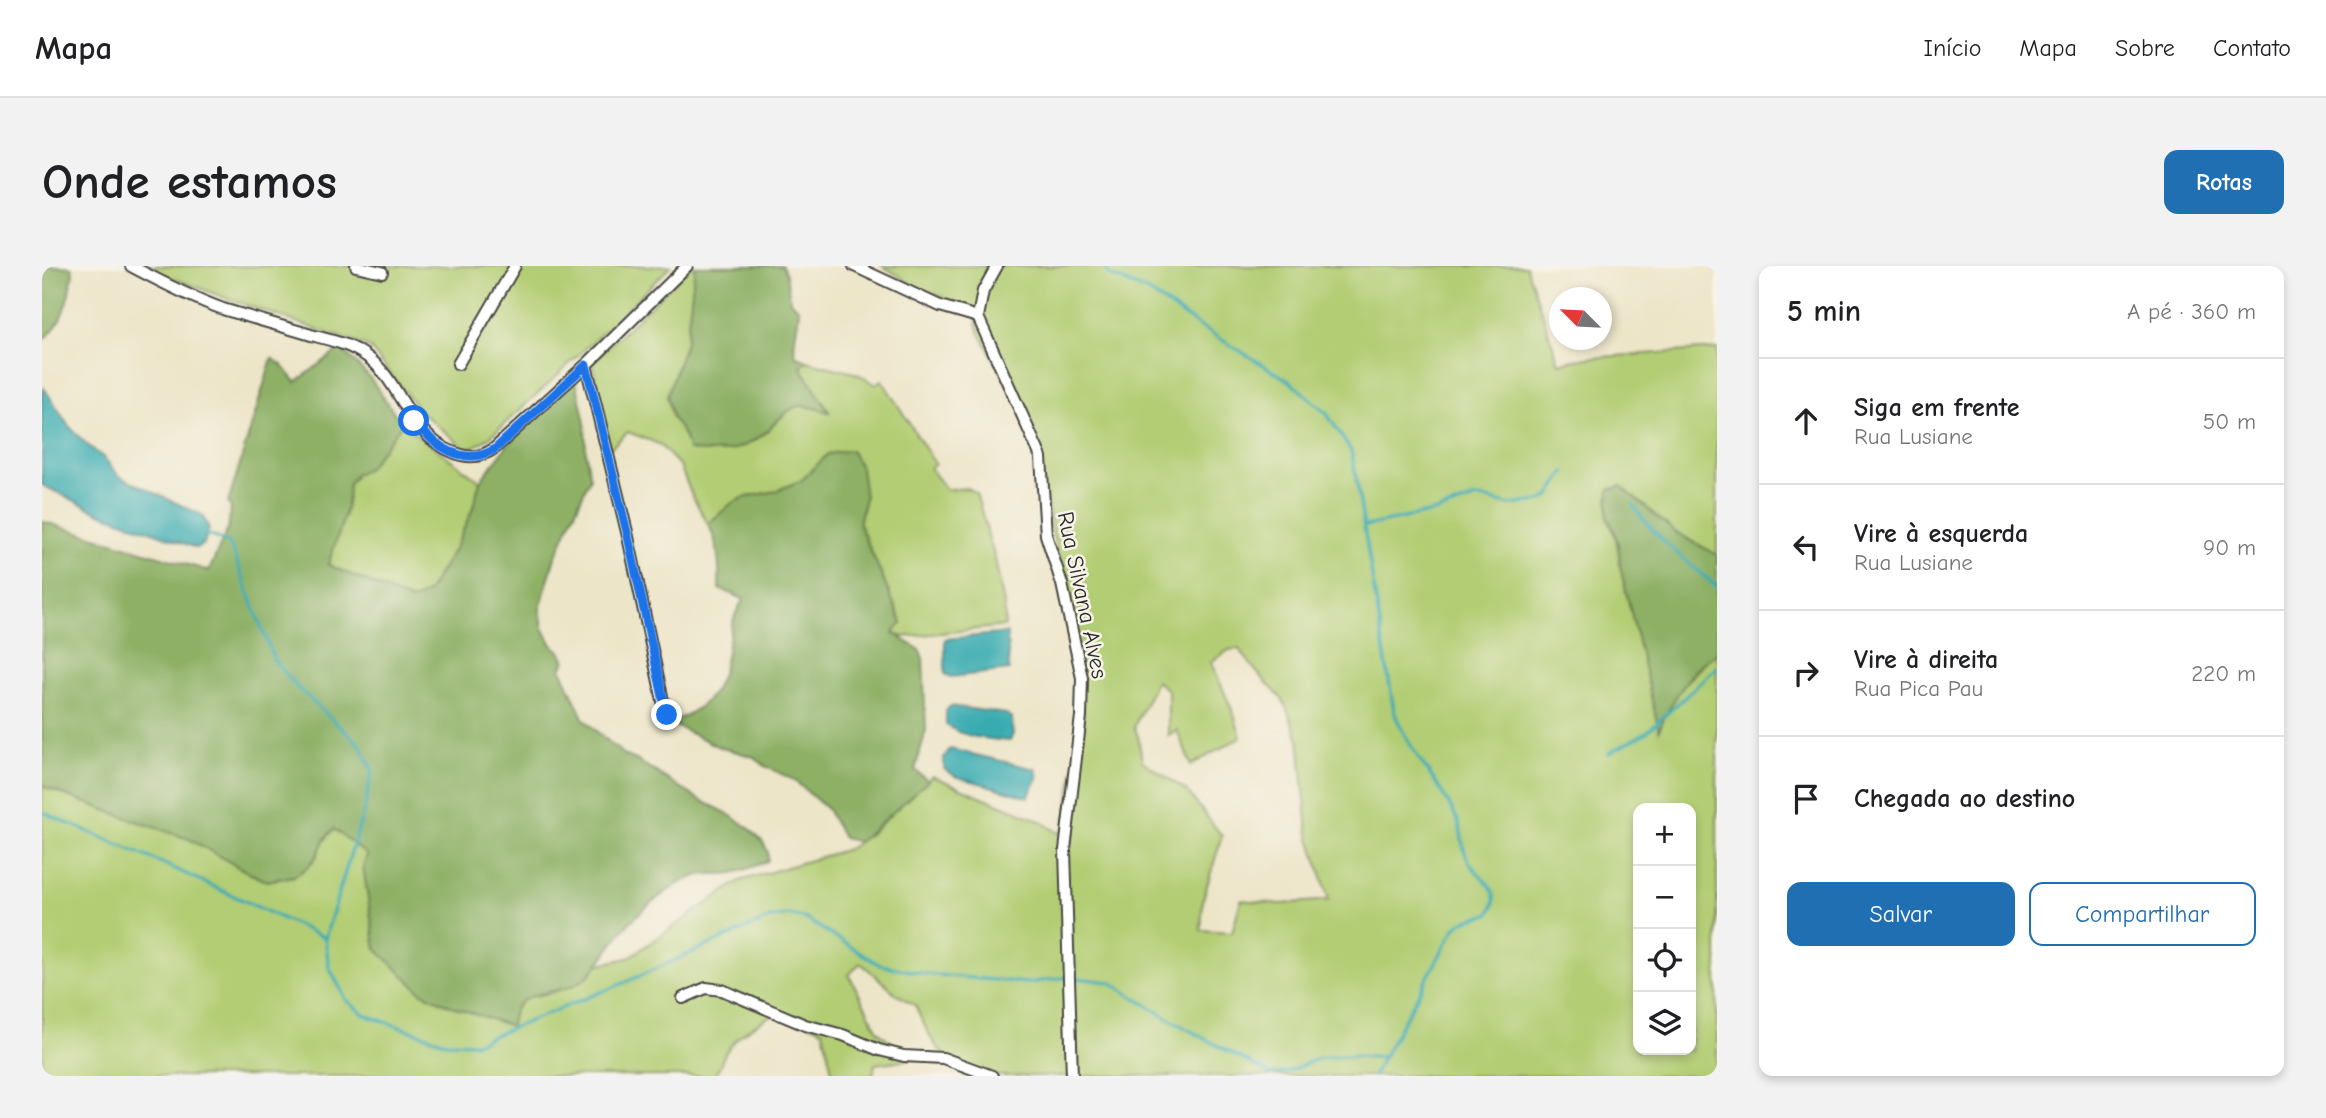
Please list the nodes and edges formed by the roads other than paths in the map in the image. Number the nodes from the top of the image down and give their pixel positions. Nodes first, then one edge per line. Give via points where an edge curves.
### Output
1 (356, 266) edge
2 (515, 266) edge
3 (687, 266) edge
4 (854, 266) edge
5 (997, 266) edge
6 (136, 267) edge
7 (382, 272) dead end
8 (978, 317) junction
9 (458, 364) dead end
10 (586, 365) junction
11 (667, 715) dead end
12 (683, 999) dead end
13 (992, 1076) edge
14 (1072, 1076) edge

1 - 7 street
2 - 9 street
3 - 10 street
4 - 8 street via 940,306
5 - 8 street via 983,291
6 - 10 street via 222,309 361,353 372,360 424,433 460,455 478,457 495,449
8 - 14 street, Rua Silvana Alves via 1041,457 1046,535 1062,584 1082,678 1065,850
10 - 11 street
12 - 13 street via 706,988 722,990 879,1050 943,1058

